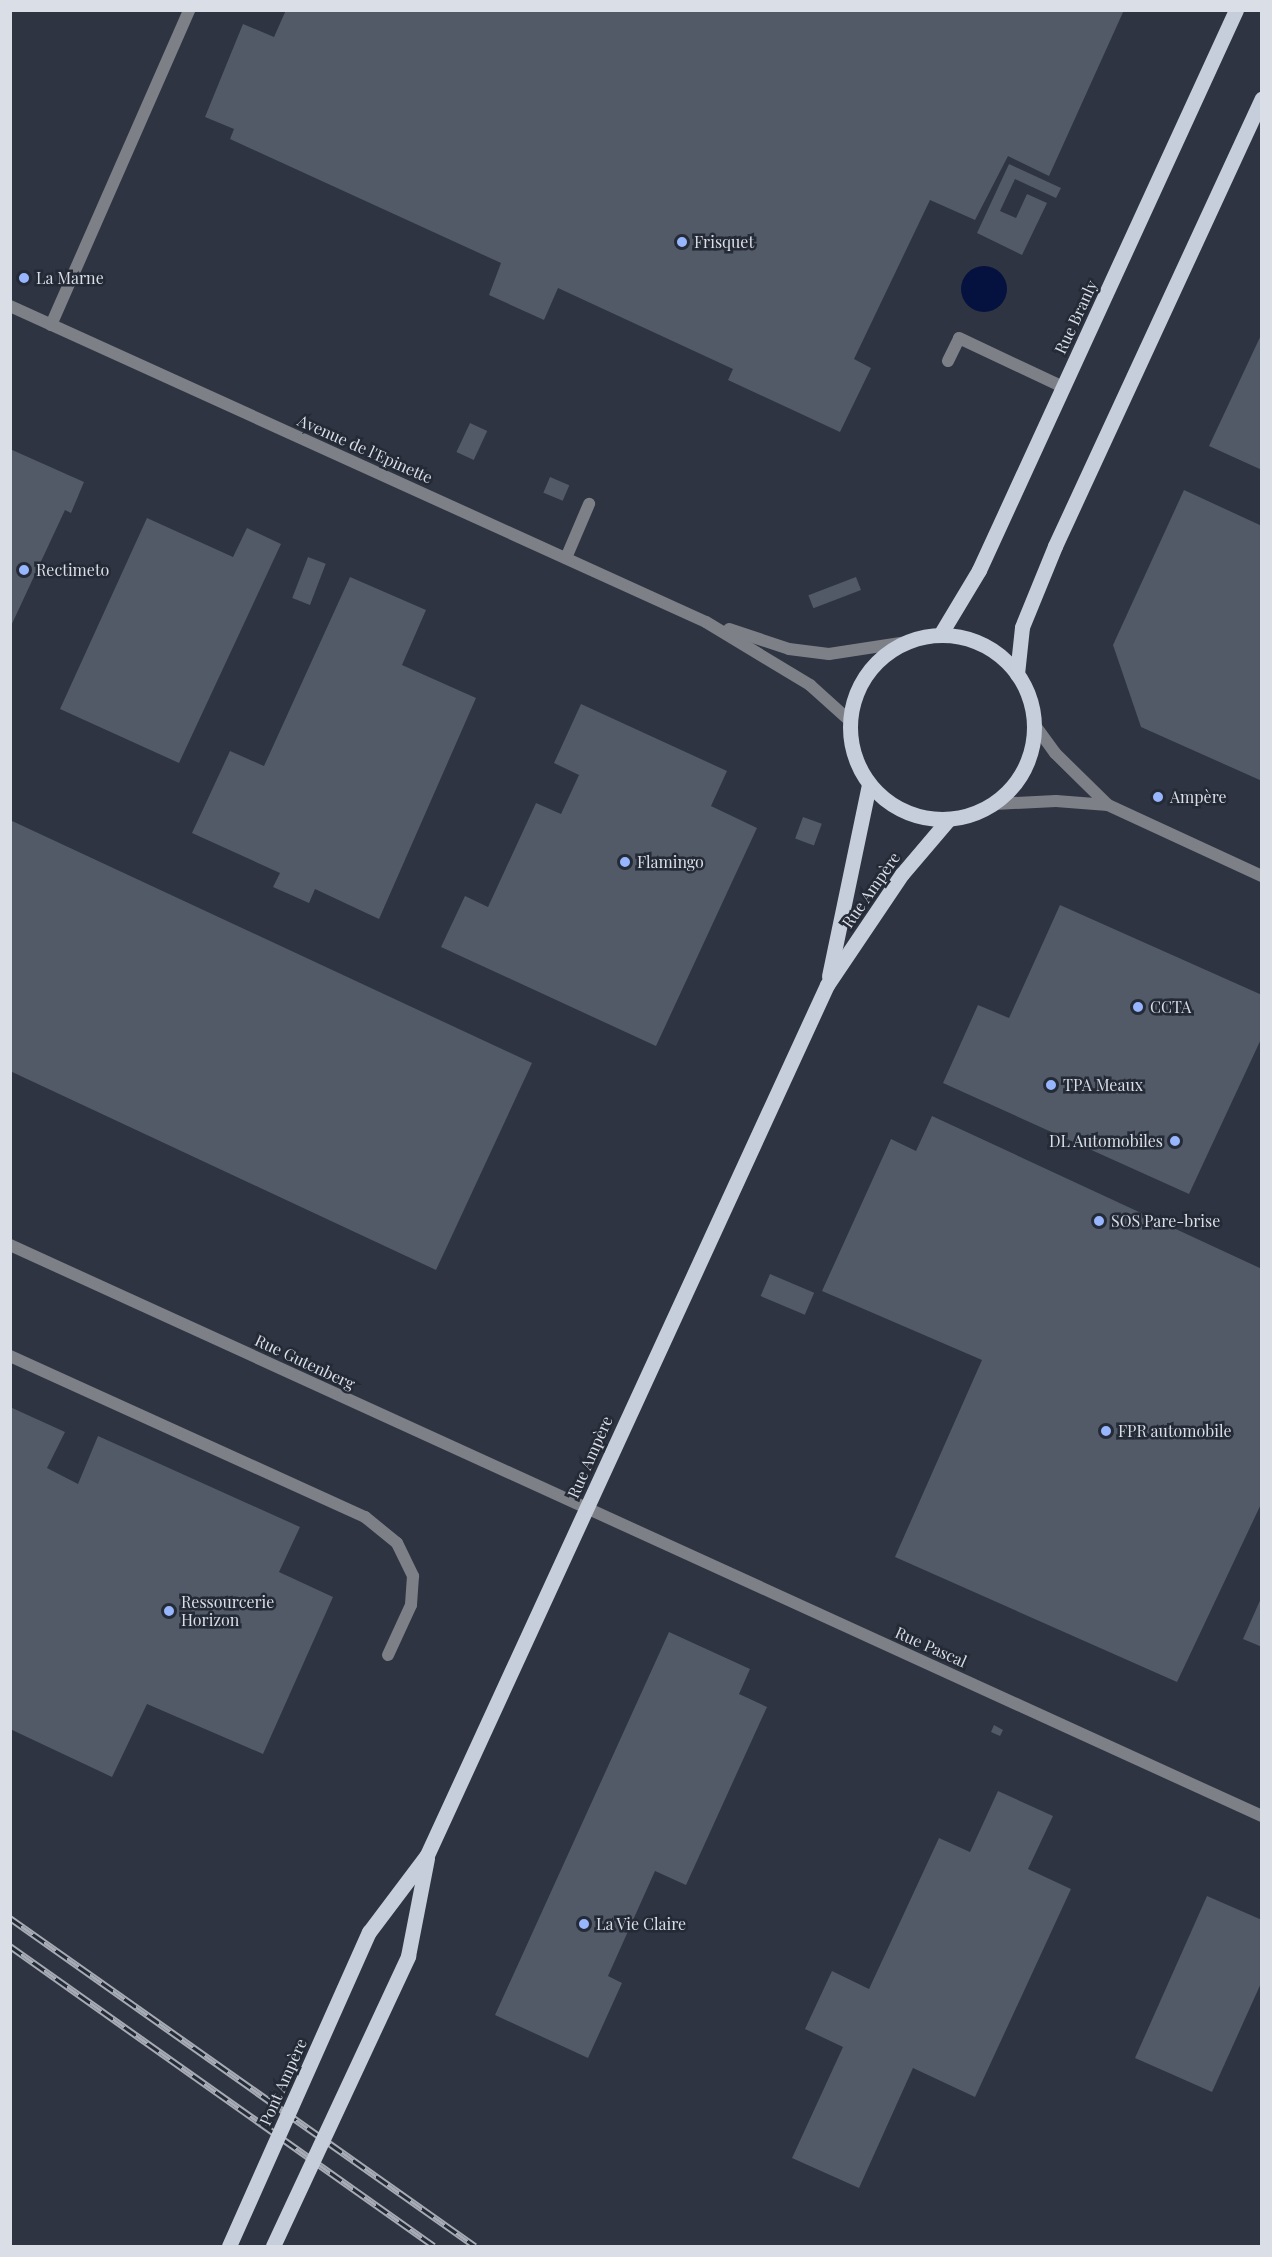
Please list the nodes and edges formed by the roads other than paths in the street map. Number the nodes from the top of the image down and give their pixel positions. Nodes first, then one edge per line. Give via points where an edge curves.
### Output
1 (189, 10) edge
2 (1236, 10) edge
3 (1262, 99) edge
4 (10, 306) edge
5 (51, 324) junction
6 (948, 361) dead end
7 (1063, 387) junction
8 (589, 504) dead end
9 (566, 558) junction
10 (706, 621) junction
11 (940, 635) junction
12 (907, 642) junction
13 (1017, 674) junction
14 (850, 721) junction
15 (1034, 724) junction
16 (869, 785) junction
17 (994, 804) junction
18 (1108, 805) junction
19 (948, 820) junction
20 (1262, 876) edge
21 (827, 985) junction
22 (10, 1245) edge
23 (10, 1356) edge
24 (587, 1507) junction
25 (388, 1655) dead end
26 (1262, 1816) edge
27 (428, 1856) junction
28 (369, 1932) joint
29 (229, 2247) edge
30 (273, 2247) edge

1 - 5 street
2 - 7 main road, Rue Branly
3 - 13 main road via 1051,556 1022,627
4 - 5 street, Avenue de l'Epinette
5 - 9 street, Avenue de l'Epinette
6 - 7 street via 959,338
7 - 11 main road, Rue Branly via 979,570
8 - 9 street
9 - 10 street, Avenue de l'Epinette
10 - 12 street, Avenue de l'Epinette via 789,649 829,654
10 - 14 street, Avenue de l'Epinette via 810,685
11 - 12 main road
11 - 13 main road via 969,639 996,653
12 - 14 main road via 884,655 867,673 855,696
13 - 15 main road via 1029,696
14 - 16 main road via 858,765
15 - 17 main road via 1026,767 1012,788
15 - 18 street via 1055,753
16 - 19 main road via 891,805 919,817
16 - 21 main road, Rue Ampère
17 - 18 street via 1056,801
17 - 19 main road via 972,815
18 - 20 street
19 - 21 main road, Rue Ampère via 902,874
21 - 24 main road, Rue Ampère
22 - 24 street, Rue Gutenberg
23 - 25 street via 365,1517 397,1544 412,1576 411,1605
24 - 26 street, Rue Pascal
24 - 27 main road, Rue Ampère
27 - 28 main road, Rue Ampère
27 - 30 main road, bridge via 408,1956
28 - 29 main road, Pont Ampère, bridge

